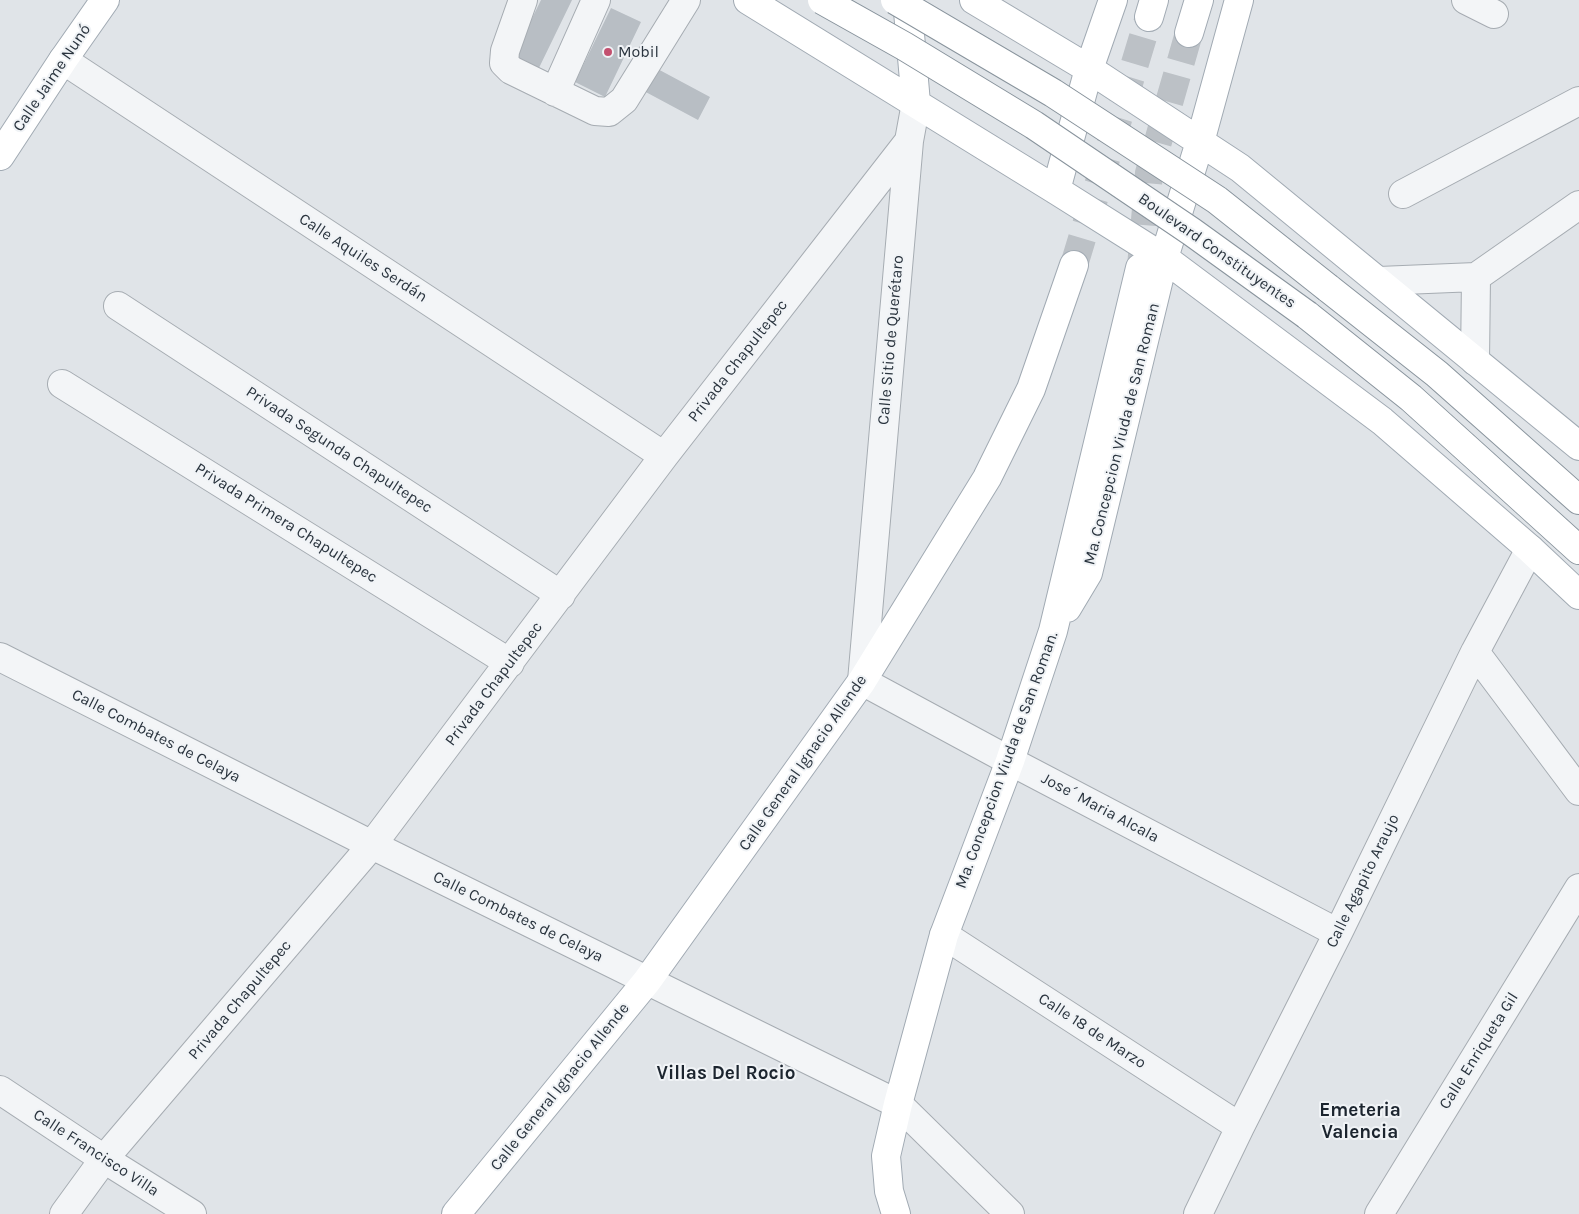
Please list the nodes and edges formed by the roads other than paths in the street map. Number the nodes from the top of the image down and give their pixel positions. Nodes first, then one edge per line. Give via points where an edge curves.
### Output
1 (105, 0) edge
2 (523, 0) edge
3 (596, 0) edge
4 (686, 0) edge
5 (748, 0) edge
6 (822, 0) edge
7 (895, 0) edge
8 (907, 0) edge
9 (974, 0) edge
10 (1114, 0) edge
11 (1199, 0) edge
12 (1239, 0) edge
13 (1466, 0) edge
14 (1494, 14) dead end
15 (1189, 33) tunnel mouth
16 (62, 60) junction
17 (1088, 70) junction
18 (555, 92) junction
19 (1579, 101) edge
20 (916, 103) junction
21 (909, 141) junction
22 (1200, 142) junction
23 (0, 156) edge
24 (1056, 190) junction
25 (1403, 194) dead end
26 (1579, 204) edge
27 (1152, 263) junction
28 (1074, 265) tunnel mouth
29 (1476, 277) junction
30 (1379, 281) junction
31 (118, 306) dead end
32 (1475, 361) junction
33 (62, 384) dead end
34 (1578, 441) edge
35 (664, 456) junction
36 (1579, 500) edge
37 (1530, 549) junction
38 (1579, 550) edge
39 (561, 595) junction
40 (1579, 595) edge
41 (1053, 631) joint
42 (1475, 652) junction
43 (0, 657) edge
44 (510, 663) junction
45 (862, 681) junction
46 (1010, 761) junction
47 (1579, 791) edge
48 (372, 846) junction
49 (1579, 888) edge
50 (1338, 933) junction
51 (944, 935) junction
52 (647, 981) junction
53 (0, 1090) edge
54 (898, 1104) junction
55 (1240, 1127) junction
56 (104, 1159) junction
57 (64, 1214) edge
58 (192, 1214) edge
59 (456, 1214) edge
60 (896, 1214) edge
61 (1010, 1214) edge
62 (1198, 1214) edge
63 (1379, 1214) edge

1 - 16 main road, Calle Jaime Nunó
2 - 18 street via 505,51 504,63 511,70
3 - 18 street
4 - 18 street via 624,100 609,112 595,112
5 - 20 main road
6 - 38 main road, Boulevard Constituyentes, bridge via 1034,125 1200,237 1307,315 1411,398
7 - 36 main road, bridge via 1052,93 1217,200 1437,374
8 - 20 main road, Calle Sitio de Querétaro
9 - 17 main road
10 - 17 main road
11 - 15 main road
12 - 22 main road, Ma. Concepcion Viuda de San Roman
13 - 14 street
16 - 23 main road, Calle Jaime Nunó
16 - 35 street, Calle Aquiles Serdán
17 - 22 main road
17 - 24 main road
19 - 25 street
20 - 21 street, Calle Sitio de Querétaro
20 - 24 main road
21 - 35 street, Privada Chapultepec
21 - 45 street, Calle Sitio de Querétaro
22 - 27 main road, Ma. Concepcion Viuda de San Roman
22 - 30 main road via 1240,168
24 - 27 main road
26 - 29 street
27 - 37 main road via 1382,421
27 - 41 main road, Ma. Concepcion Viuda de San Roman via 1088,573
28 - 45 main road, Calle General Ignacio Allende via 1031,389 987,478
29 - 30 street
29 - 32 street
30 - 32 main road
31 - 39 street, Privada Segunda Chapultepec
32 - 34 main road
33 - 44 street, Privada Primera Chapultepec
35 - 39 street, Privada Chapultepec
37 - 40 main road
37 - 42 street, Calle Agapito Araujo
39 - 44 street, Privada Chapultepec
41 - 46 main road, Ma. Concepcion Viuda de San Roman.
42 - 47 street
42 - 50 street, Calle Agapito Araujo
43 - 48 street, Calle Combates de Celaya
44 - 48 street, Privada Chapultepec
45 - 46 street, Jose´ Maria Alcala
45 - 52 main road, Calle General Ignacio Allende
46 - 50 street, Jose´ Maria Alcala
46 - 51 main road, Ma. Concepcion Viuda de San Roman.
48 - 52 street, Calle Combates de Celaya
48 - 56 street, Privada Chapultepec
49 - 63 street, Calle Enriqueta Gil
50 - 55 street, Calle Agapito Araujo
51 - 54 main road, Ma. Concepcion Viuda de San Roman.
51 - 55 street, Calle 18 de Marzo
52 - 54 street, Calle Combates de Celaya
52 - 59 main road, Calle General Ignacio Allende
53 - 56 street, Calle Francisco Villa
54 - 60 main road, Ma. Concepcion Viuda de San Roman. via 886,1156 889,1192
54 - 61 street, Calle Combates de Celaya
55 - 62 street, Calle Agapito Araujo
56 - 57 street, Privada Chapultepec
56 - 58 street, Calle Francisco Villa

